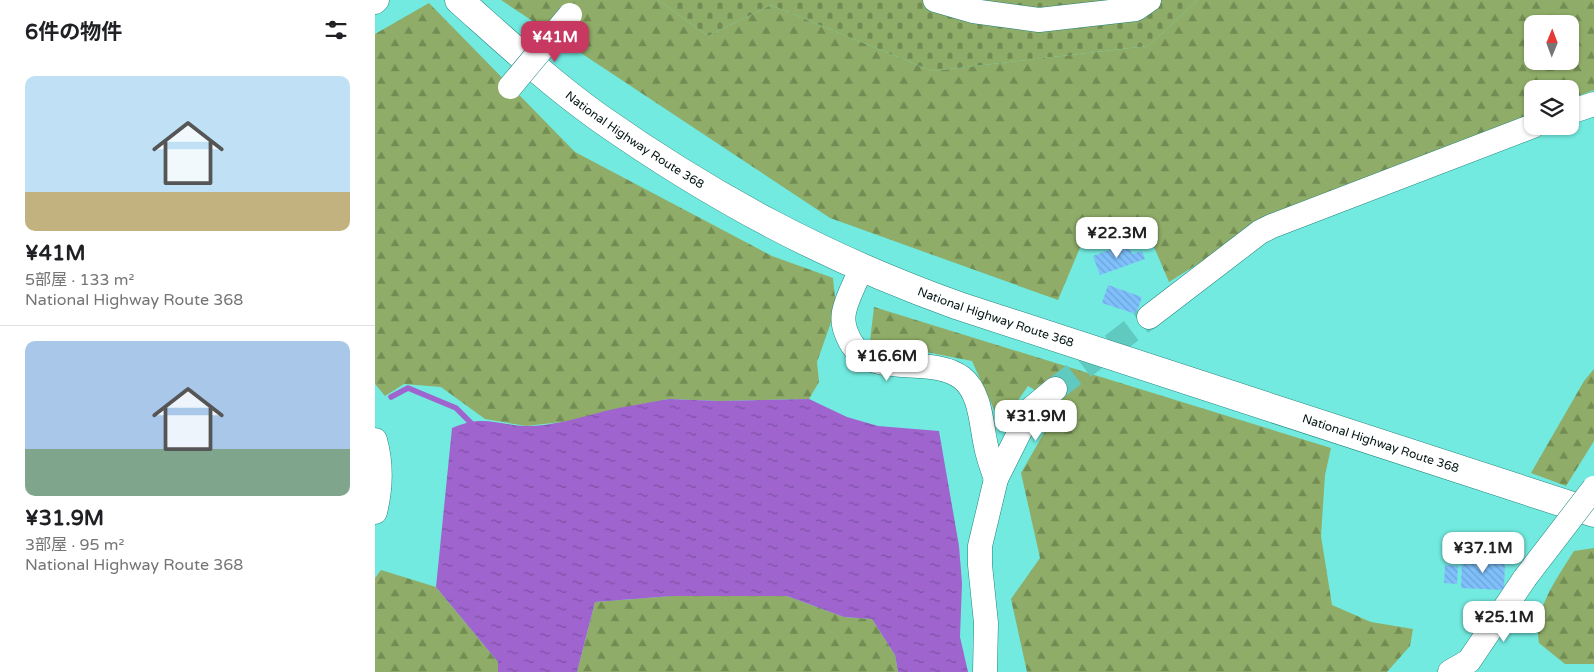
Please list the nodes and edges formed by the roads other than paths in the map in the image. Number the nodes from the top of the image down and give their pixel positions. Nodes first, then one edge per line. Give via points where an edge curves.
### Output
1 (459, 0) edge
2 (935, 0) edge
3 (1149, 0) edge
4 (570, 14) dead end
5 (510, 87) dead end
6 (1594, 104) edge
7 (1579, 109) edge
8 (1524, 129) edge
9 (861, 269) junction
10 (1149, 316) tunnel mouth
11 (1055, 389) tunnel mouth
12 (375, 440) edge
13 (996, 479) junction
14 (1594, 488) edge
15 (375, 512) edge
16 (1594, 513) edge
17 (985, 672) edge
18 (1450, 672) edge

1 - 9 highway, National Highway Route 368 via 597,116 660,159 782,232
2 - 3 street via 973,10 1039,20 1136,9
4 - 5 street, bridge
6 - 7 street
8 - 10 street via 1271,226
9 - 13 street via 844,311 843,329 853,347 863,356 879,362 940,370 963,379 977,402
9 - 16 highway, National Highway Route 368 via 968,309
11 - 13 street via 1031,409
12 - 15 street via 381,474
13 - 17 street via 980,546 986,622
14 - 18 street, bridge via 1525,578 1469,661

